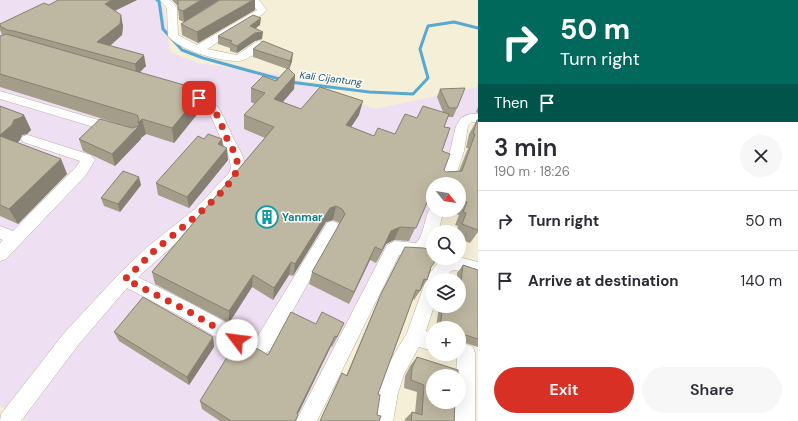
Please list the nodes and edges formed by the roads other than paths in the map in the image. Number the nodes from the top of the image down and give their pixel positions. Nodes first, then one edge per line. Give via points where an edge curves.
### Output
1 (254, 0) edge
2 (172, 3) edge
3 (185, 27) edge
4 (173, 34) junction
5 (260, 44) edge
6 (198, 50) junction
7 (170, 90) edge
8 (0, 95) edge
9 (478, 118) edge
10 (128, 133) edge
11 (28, 139) dead end
12 (448, 177) edge
13 (435, 217) edge
14 (332, 227) dead end
15 (0, 232) edge
16 (15, 239) junction
17 (0, 254) edge
18 (478, 269) edge
19 (440, 273) edge
20 (125, 279) junction
21 (426, 303) edge
22 (415, 337) junction
23 (426, 340) edge
24 (468, 353) edge
25 (8, 421) edge
26 (306, 421) edge
27 (383, 421) edge
28 (465, 421) edge

1 - 6 street via 261,7 260,12
2 - 4 street
3 - 4 street
4 - 6 street via 180,42
5 - 6 street via 237,58
7 - 20 street via 199,98 216,111 236,157 238,168 226,187 201,212
8 - 10 street
9 - 12 street via 470,118 462,126
11 - 16 street via 88,160 81,171
13 - 26 street via 423,248 417,250 400,247 393,250
14 - 20 street via 264,344 257,348 250,347
15 - 16 street
16 - 17 street
18 - 19 street via 455,263 446,265
20 - 25 street via 72,338
21 - 22 street
22 - 23 street
22 - 27 street via 396,370 388,393
24 - 28 street

